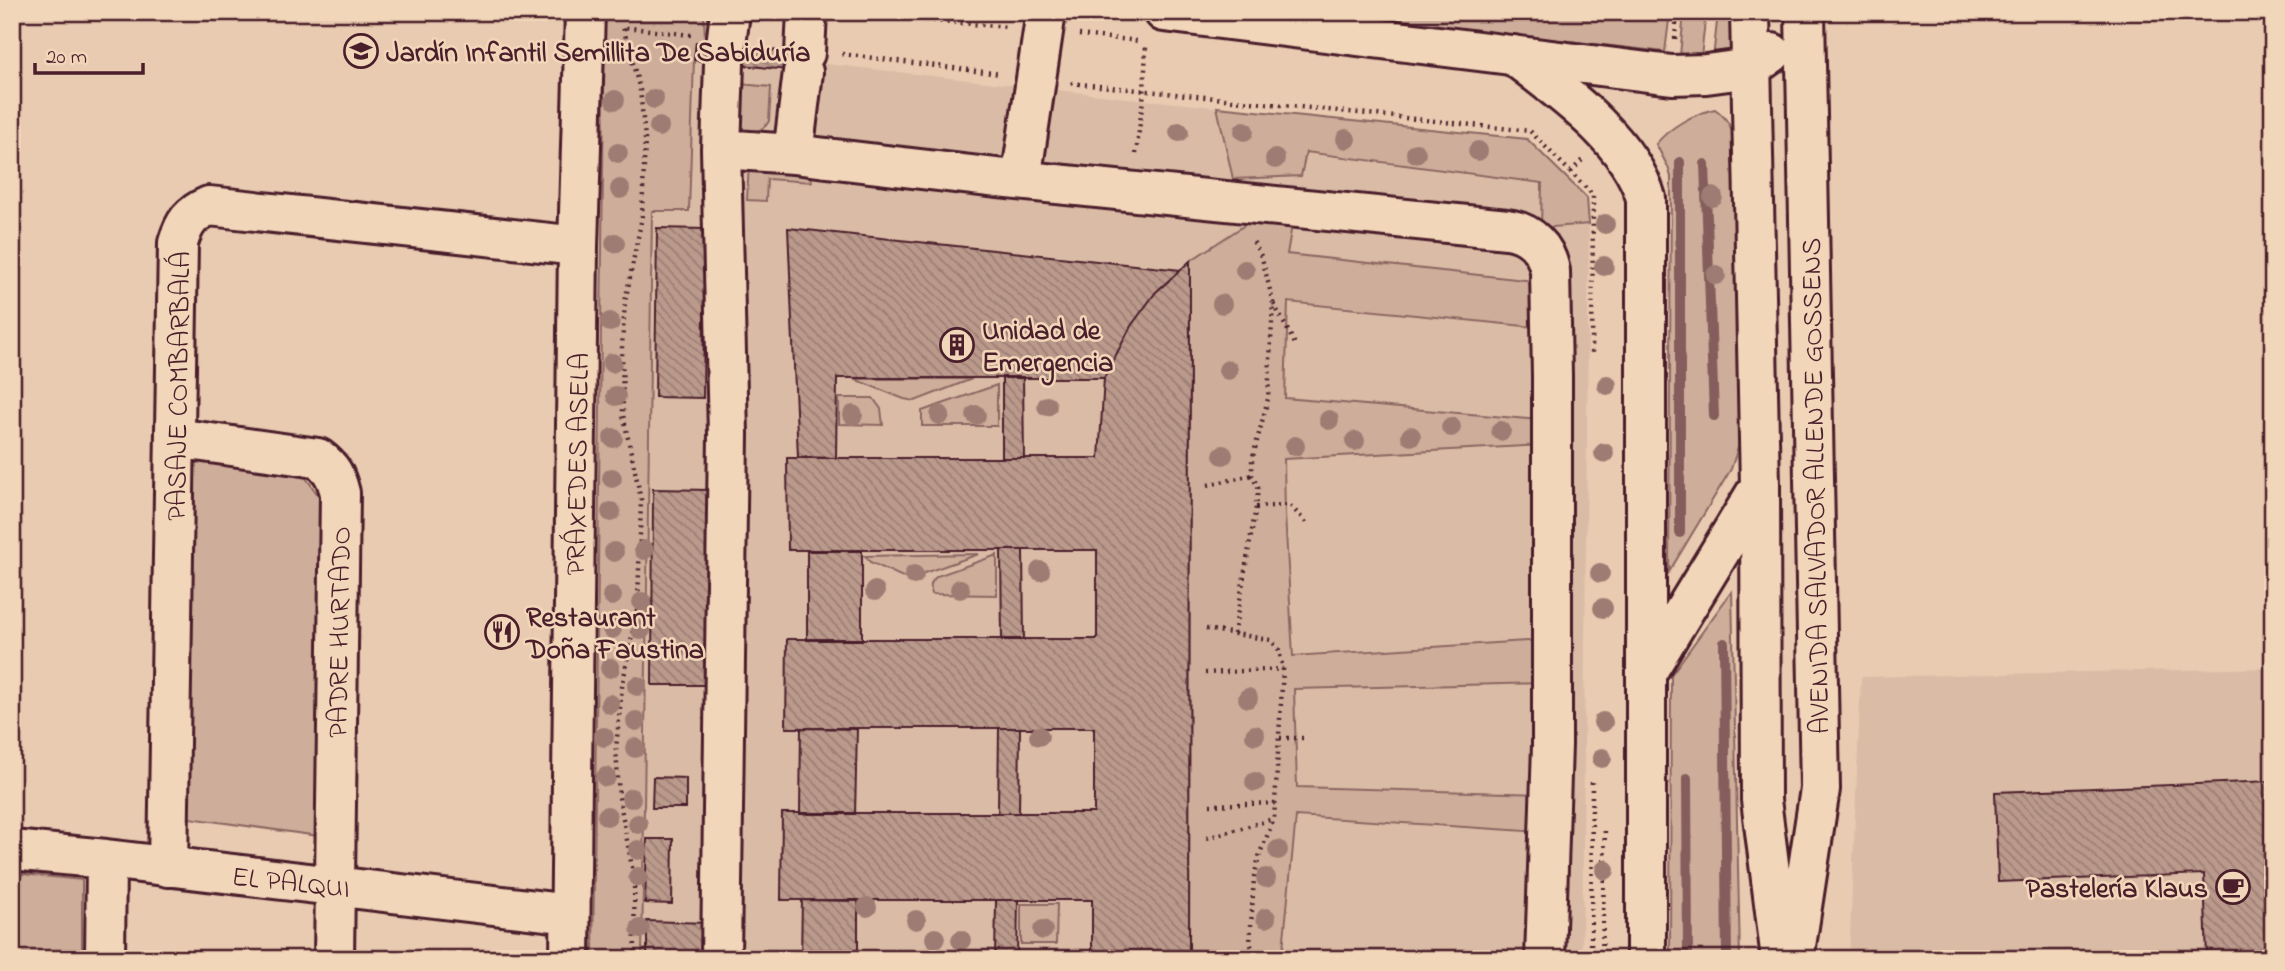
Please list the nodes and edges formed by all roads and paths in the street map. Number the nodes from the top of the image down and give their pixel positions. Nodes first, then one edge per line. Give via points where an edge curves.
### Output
1 (585, 12) edge
2 (834, 12) edge
3 (1750, 12) edge
4 (1797, 18) edge
5 (1032, 21) edge
6 (1155, 27) edge
7 (726, 40) edge
8 (805, 47) edge
9 (1513, 55) junction
10 (1751, 68) junction
11 (1025, 77) junction
12 (1144, 92) junction
13 (721, 149) junction
14 (793, 154) junction
15 (1009, 179) junction
16 (1131, 190) junction
17 (1593, 195) dead end
18 (1250, 235) dead end
19 (579, 246) junction
20 (1273, 302) junction
21 (1295, 344) dead end
22 (175, 438) junction
23 (1252, 475) junction
24 (1208, 485) dead end
25 (1760, 486) junction
26 (1256, 507) junction
27 (1309, 526) dead end
28 (1206, 629) dead end
29 (1234, 634) junction
30 (1283, 668) junction
31 (1647, 672) junction
32 (1205, 673) dead end
33 (1280, 738) junction
34 (1308, 738) dead end
35 (1276, 803) junction
36 (1210, 806) dead end
37 (1274, 819) junction
38 (1605, 821) dead end
39 (1207, 838) dead end
40 (12, 850) edge
41 (106, 859) junction
42 (168, 867) junction
43 (335, 885) junction
44 (570, 914) junction
45 (105, 959) edge
46 (334, 959) edge
47 (570, 959) edge
48 (635, 959) edge
49 (721, 959) edge
50 (1257, 959) edge
51 (1545, 959) edge
52 (1602, 959) edge
53 (1646, 959) edge
54 (1781, 959) edge
55 (1794, 959) edge

1 - 19 street, PRÁXEDES ASELA
2 - 5 path
3 - 10 street, AVENIDA SALVADOR ALLENDE GOSSENS
4 - 10 street
4 - 55 street, AVENIDA SALVADOR ALLENDE GOSSENS via 1820,789
5 - 6 path
5 - 11 street
6 - 9 street
6 - 12 path
7 - 13 street
7 - 48 path via 623,27 640,90 645,139 642,217 622,346 623,415 640,499 638,605 616,749 619,797 634,878
8 - 11 path
8 - 14 street
9 - 10 street via 1672,75
9 - 31 street via 1604,131 1640,178 1646,198
10 - 25 street, AVENIDA SALVADOR ALLENDE GOSSENS
11 - 12 path
11 - 15 street
12 - 16 path
12 - 17 path via 1531,131
13 - 14 street
13 - 49 street via 728,434
14 - 15 street
15 - 16 street
16 - 51 street via 1518,230 1534,241 1546,258 1552,376 1552,745
18 - 20 path via 1262,258
19 - 22 street, PASAJE COMBARBALÁ via 209,206 195,212 185,222 178,243
19 - 44 street, PRÁXEDES ASELA
20 - 21 path
20 - 23 path via 1268,400
22 - 42 street, PASAJE COMBARBALÁ
22 - 43 street, PADRE HURTADO via 317,458 335,474 340,493
23 - 24 path
23 - 26 path via 1258,488
25 - 31 street
25 - 54 street, AVENIDA SALVADOR ALLENDE GOSSENS via 1761,800
26 - 27 path via 1290,506
26 - 29 path
28 - 29 path
29 - 30 path via 1271,640
30 - 32 path
30 - 33 path
31 - 53 street
33 - 34 path
33 - 35 path
35 - 36 path
35 - 37 path
37 - 39 path
37 - 50 path via 1254,877 1250,943
38 - 52 path
40 - 41 street, EL PALQUI
41 - 42 street, EL PALQUI
41 - 45 street
42 - 43 street, EL PALQUI
43 - 44 street, EL PALQUI
43 - 46 street, PADRE HURTADO
44 - 47 street, PRÁXEDES ASELA

